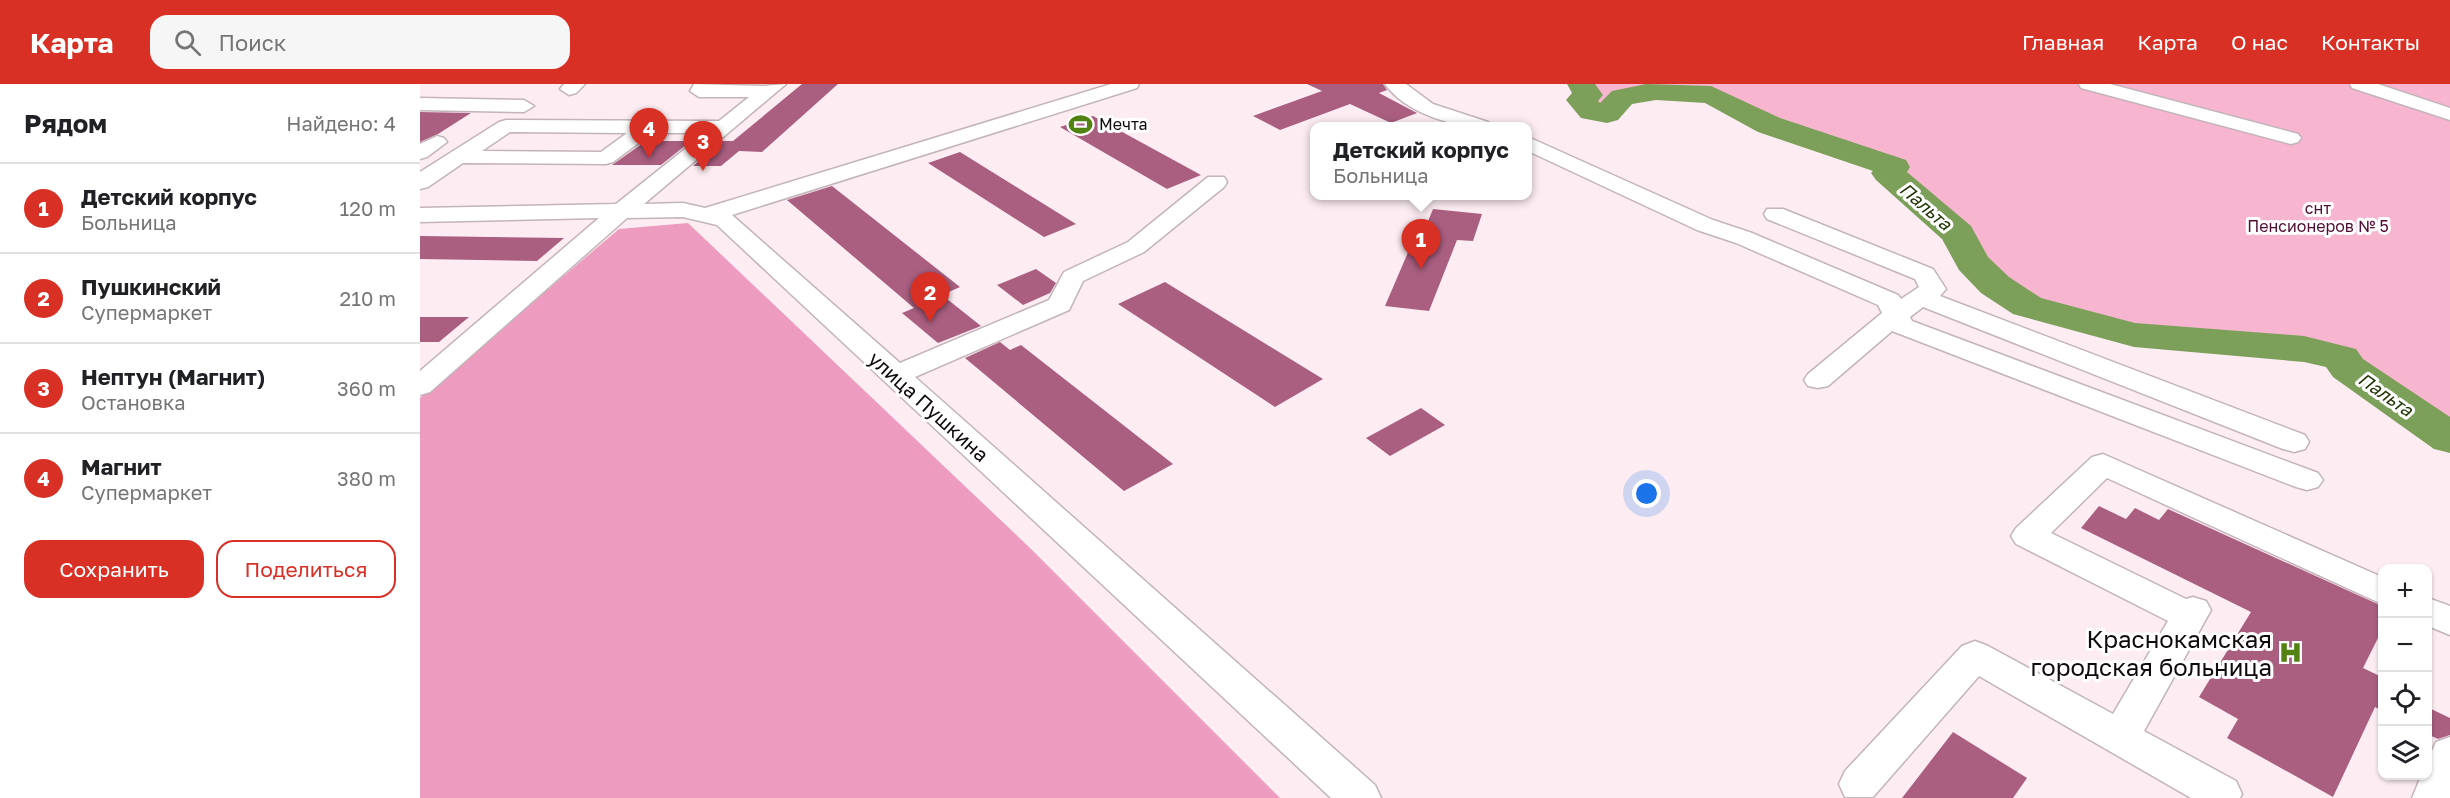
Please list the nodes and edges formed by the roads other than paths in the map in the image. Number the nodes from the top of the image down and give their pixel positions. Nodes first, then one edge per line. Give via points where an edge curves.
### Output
1 (703, 84) edge
2 (1394, 84) edge
3 (2088, 84) edge
4 (2359, 84) edge
5 (1128, 85) edge
6 (773, 88) edge
7 (420, 104) edge
8 (524, 106) dead end
9 (2450, 114) edge
10 (1466, 122) edge
11 (647, 126) junction
12 (725, 127) junction
13 (2291, 138) dead end
14 (1532, 145) edge
15 (458, 158) junction
16 (420, 182) edge
17 (1216, 182) dead end
18 (620, 213) junction
19 (1774, 214) dead end
20 (420, 215) edge
21 (708, 215) junction
22 (1922, 298) junction
23 (1895, 315) junction
24 (895, 375) junction
25 (1818, 380) dead end
26 (420, 386) edge
27 (2294, 442) dead end
28 (2307, 480) dead end
29 (2378, 589) edge
30 (2432, 613) edge
31 (2450, 621) edge
32 (2120, 737) junction
33 (2450, 754) edge
34 (1859, 784) dead end
35 (2222, 797) edge
36 (1360, 798) edge
37 (2433, 798) edge

1 - 6 street via 699,91
2 - 10 street via 1426,108
3 - 13 street
4 - 9 street
5 - 21 street
6 - 12 street
7 - 8 street
11 - 12 street
11 - 15 street via 506,126
11 - 15 street via 606,158
12 - 18 street
14 - 23 street via 1705,225 1889,300
15 - 16 street
17 - 24 street via 1136,247 1073,277 1060,305
18 - 20 street, улица Пушкина
18 - 21 street, улица Пушкина via 682,210
18 - 26 street
19 - 22 street via 1924,274 1933,289
21 - 24 street, улица Пушкина via 725,220
22 - 23 street
22 - 27 street
23 - 25 street
23 - 28 street via 1901,326
24 - 36 street, улица Пушкина
29 - 32 street via 2103,464 2028,536 2192,613
30 - 31 street
32 - 34 street via 1975,656
32 - 35 street
33 - 37 street

